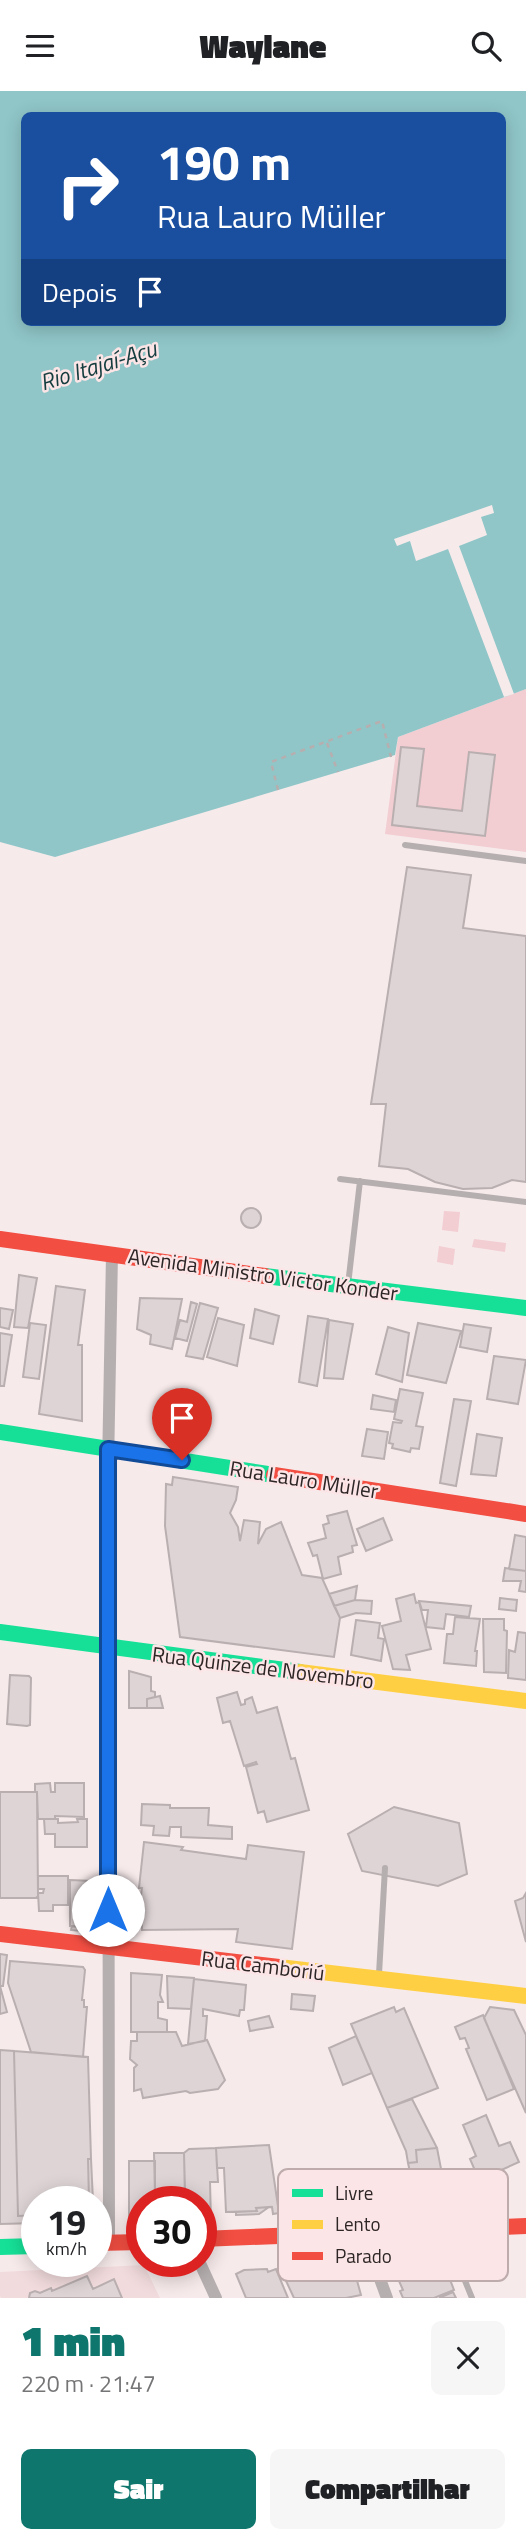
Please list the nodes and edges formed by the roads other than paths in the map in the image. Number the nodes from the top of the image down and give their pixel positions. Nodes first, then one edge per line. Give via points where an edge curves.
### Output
1 (405, 845) dead end
2 (526, 860) edge
3 (340, 1179) dead end
4 (360, 1181) junction
5 (526, 1202) edge
6 (0, 1238) edge
7 (112, 1254) junction
8 (348, 1287) junction
9 (526, 1308) edge
10 (0, 1432) edge
11 (108, 1449) junction
12 (526, 1514) edge
13 (0, 1632) edge
14 (108, 1648) junction
15 (526, 1701) edge
16 (385, 1868) dead end
17 (0, 1934) edge
18 (108, 1947) junction
19 (379, 1979) junction
20 (526, 1996) edge
21 (104, 2186) edge
22 (526, 2226) edge
23 (508, 2227) edge
24 (278, 2236) edge
25 (217, 2238) edge
26 (21, 2246) edge
27 (0, 2247) edge
28 (206, 2277) edge
29 (381, 2281) edge
30 (465, 2281) edge
31 (216, 2298) edge
32 (387, 2298) edge
33 (472, 2298) edge

1 - 2 lane
3 - 4 lane
4 - 5 lane
4 - 8 lane
6 - 7 main road, Avenida Ministro Victor Konder
7 - 8 main road, Avenida Ministro Victor Konder
7 - 11 street
8 - 9 main road, Avenida Ministro Victor Konder
10 - 11 main road, Rua Lauro Müller
11 - 12 main road, Rua Lauro Müller
11 - 14 street
13 - 14 main road, Rua Quinze de Novembro
14 - 15 main road, Rua Quinze de Novembro
14 - 18 street
16 - 19 lane
17 - 18 main road, Rua Camboriú
18 - 19 main road, Rua Camboriú
18 - 21 street
19 - 20 main road, Rua Camboriú
22 - 23 main road
24 - 25 main road
26 - 27 main road
28 - 31 street
29 - 32 street
30 - 33 lane

